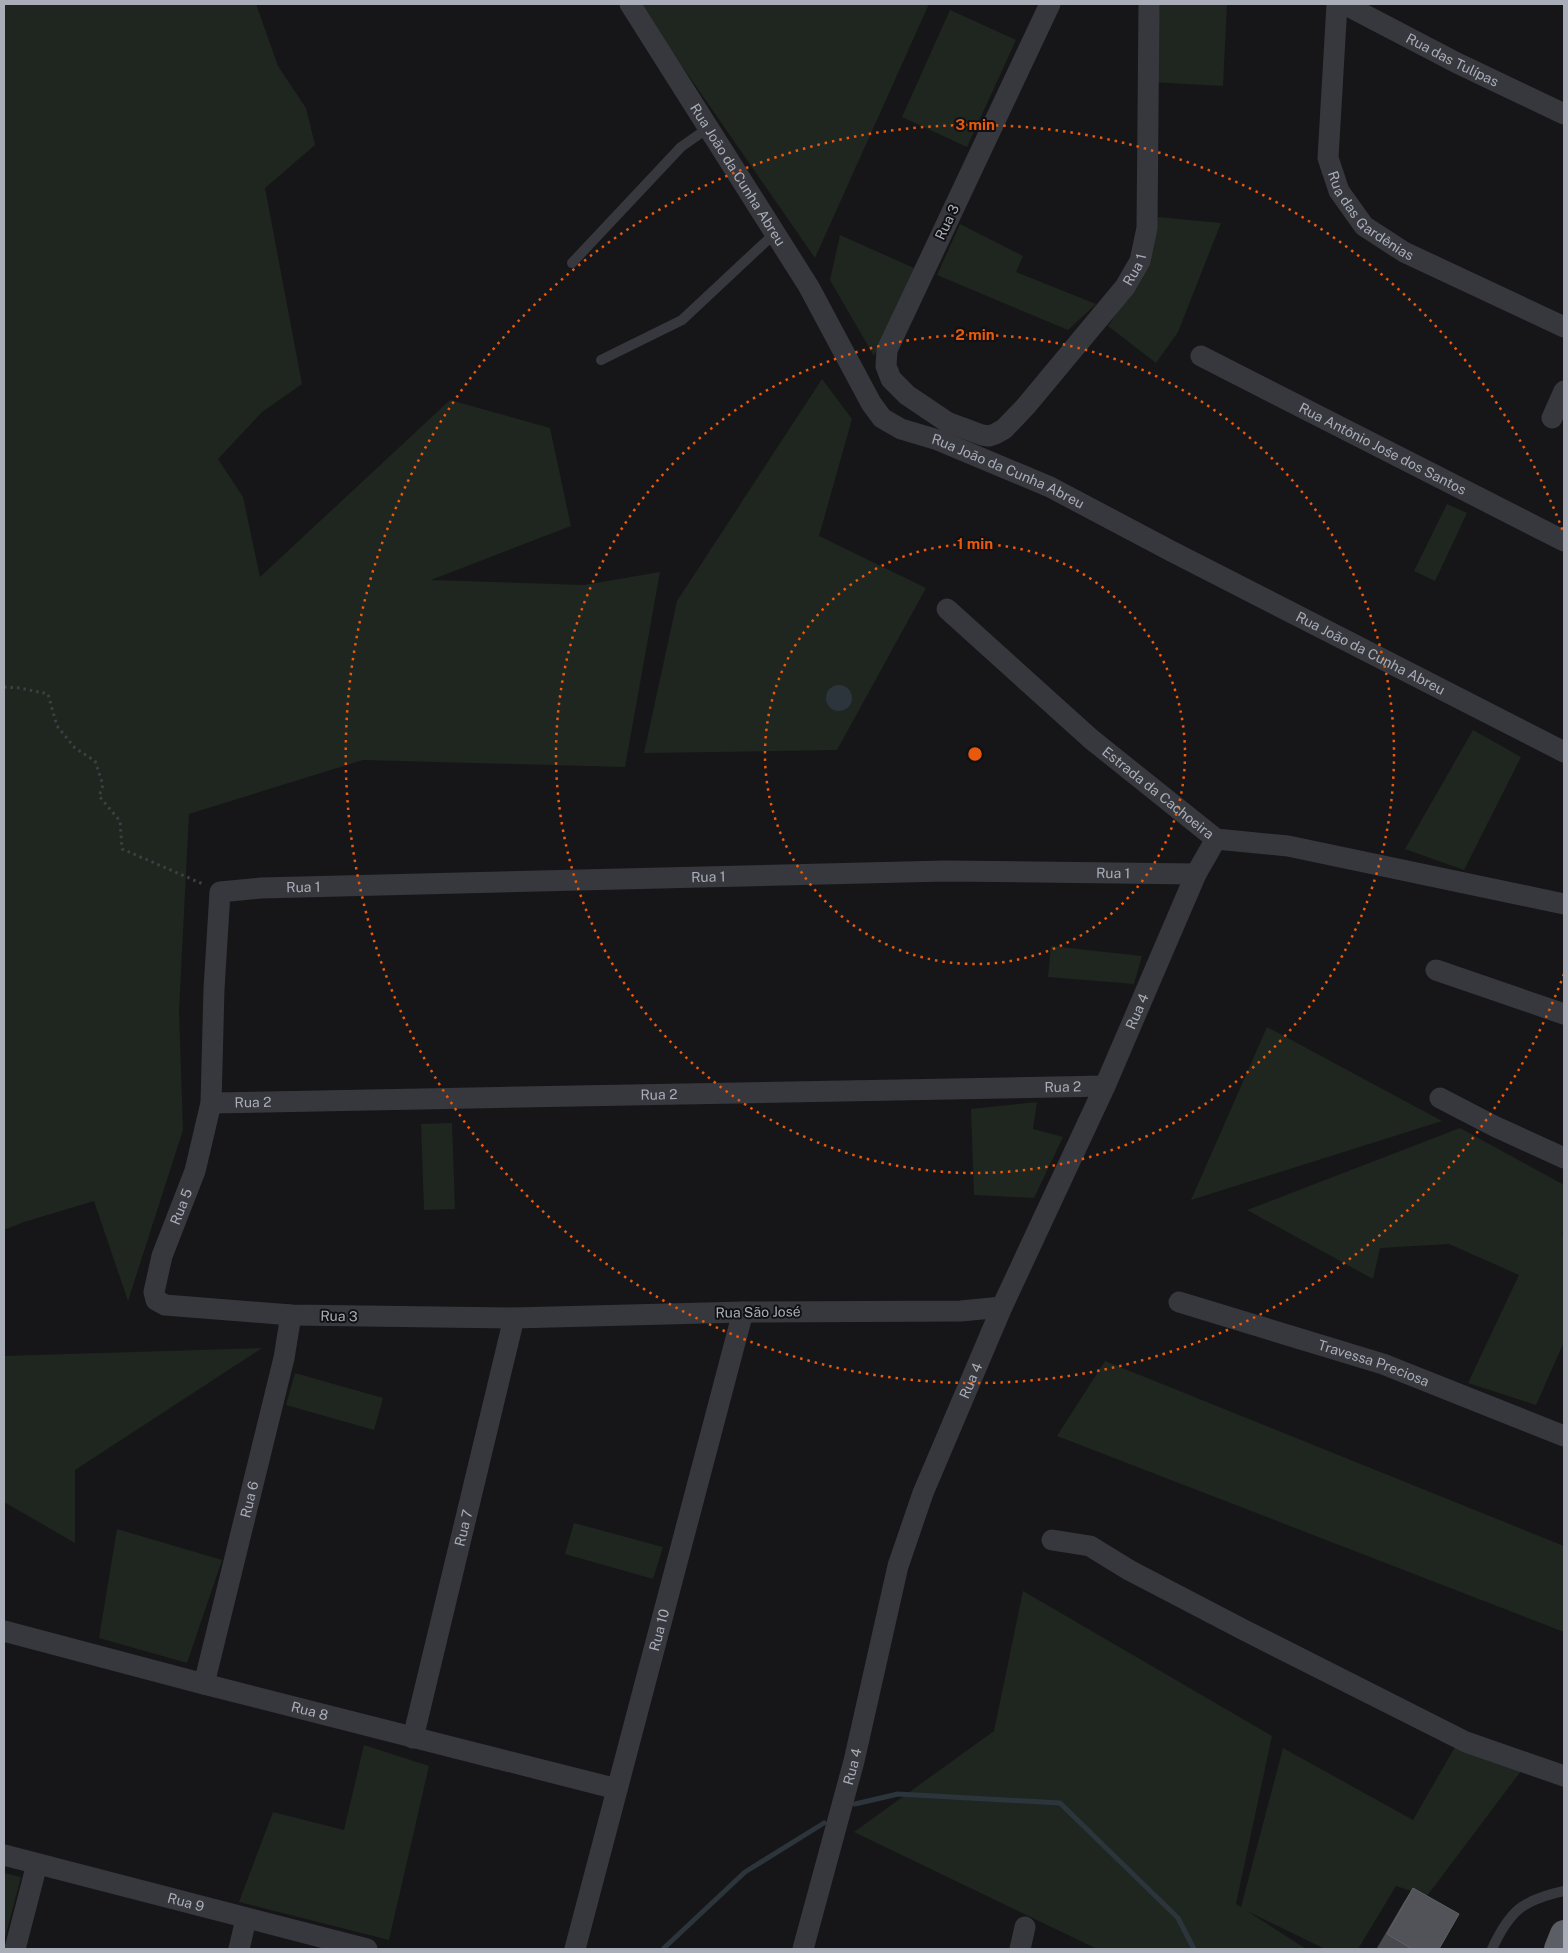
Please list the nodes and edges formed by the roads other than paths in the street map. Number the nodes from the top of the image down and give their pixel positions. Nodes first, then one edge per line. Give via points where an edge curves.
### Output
1 (630, 4) edge
2 (1050, 4) edge
3 (1149, 4) edge
4 (1337, 4) edge
5 (1344, 4) edge
6 (1564, 114) edge
7 (708, 128) junction
8 (775, 233) junction
9 (572, 263) dead end
10 (1564, 327) edge
11 (1201, 356) dead end
12 (601, 360) dead end
13 (1564, 391) edge
14 (1552, 418) dead end
15 (942, 431) junction
16 (1564, 541) edge
17 (947, 609) dead end
18 (1564, 752) edge
19 (1216, 839) junction
20 (1196, 874) junction
21 (1564, 904) edge
22 (1436, 970) dead end
23 (1564, 1014) edge
24 (1105, 1086) junction
25 (1440, 1098) dead end
26 (211, 1103) junction
27 (1564, 1158) edge
28 (1179, 1302) dead end
29 (165, 1305) joint
30 (1002, 1307) junction
31 (743, 1312) junction
32 (290, 1315) junction
33 (514, 1318) junction
34 (1564, 1436) edge
35 (1052, 1540) dead end
36 (4, 1631) edge
37 (204, 1684) junction
38 (414, 1738) junction
39 (1564, 1776) edge
40 (617, 1790) junction
41 (4, 1855) edge
42 (37, 1864) junction
43 (1564, 1891) edge
44 (246, 1920) junction
45 (1025, 1928) dead end
46 (1564, 1934) edge
47 (15, 1949) edge
48 (239, 1949) edge
49 (367, 1949) edge
50 (575, 1949) edge
51 (802, 1949) edge
52 (1020, 1949) edge
53 (1492, 1949) edge
54 (1558, 1949) edge

1 - 7 street, Rua João da Cunha Abreu
2 - 15 street, Rua 3 via 887,350 886,366 891,379
3 - 15 street, Rua 1 via 1147,228 1140,261 1124,287 1004,429 989,436
4 - 10 street, Rua das Gardênias via 1328,158 1339,191 1364,226 1404,252
5 - 6 street, Rua das Tulípas
7 - 8 street, Rua João da Cunha Abreu
7 - 9 lane via 681,147
8 - 12 lane via 682,320
8 - 15 street, Rua João da Cunha Abreu via 882,418 901,429
11 - 16 street, Rua Antônio Jośe dos Santos
13 - 14 street
15 - 18 street, Rua João da Cunha Abreu
17 - 19 street, Estrada da Cachoeira via 1091,739
19 - 20 street, Rua 4
19 - 21 street, Estrada da Cachoeira via 1288,846
20 - 24 street, Rua 4
20 - 26 street, Rua 1 via 945,871 261,888 220,892
22 - 23 street
24 - 26 street, Rua 2
24 - 30 street, Rua 4
25 - 27 street
26 - 29 street, Rua 5 via 195,1171 162,1256 154,1292 159,1302
28 - 34 street, Travessa Preciosa via 1384,1364
29 - 32 street, Rua 3
30 - 31 street, Rua São José via 961,1311
30 - 51 street, Rua 4 via 923,1494 898,1566 854,1761
31 - 33 street, Rua São José
31 - 40 street, Rua 10
32 - 33 street, Rua 3
32 - 37 street, Rua 6 via 282,1368
33 - 38 street, Rua 7
35 - 39 street via 1090,1546 1173,1593 1466,1742
36 - 37 street, Rua 8
37 - 38 street, Rua 8
38 - 40 street, Rua 8
40 - 50 street, Rua 10
41 - 42 street, Rua 9
42 - 44 street, Rua 9
42 - 47 street
43 - 53 lane via 1519,1907 1501,1930
44 - 48 street
44 - 49 street, Rua 9
45 - 52 street
46 - 54 highway

